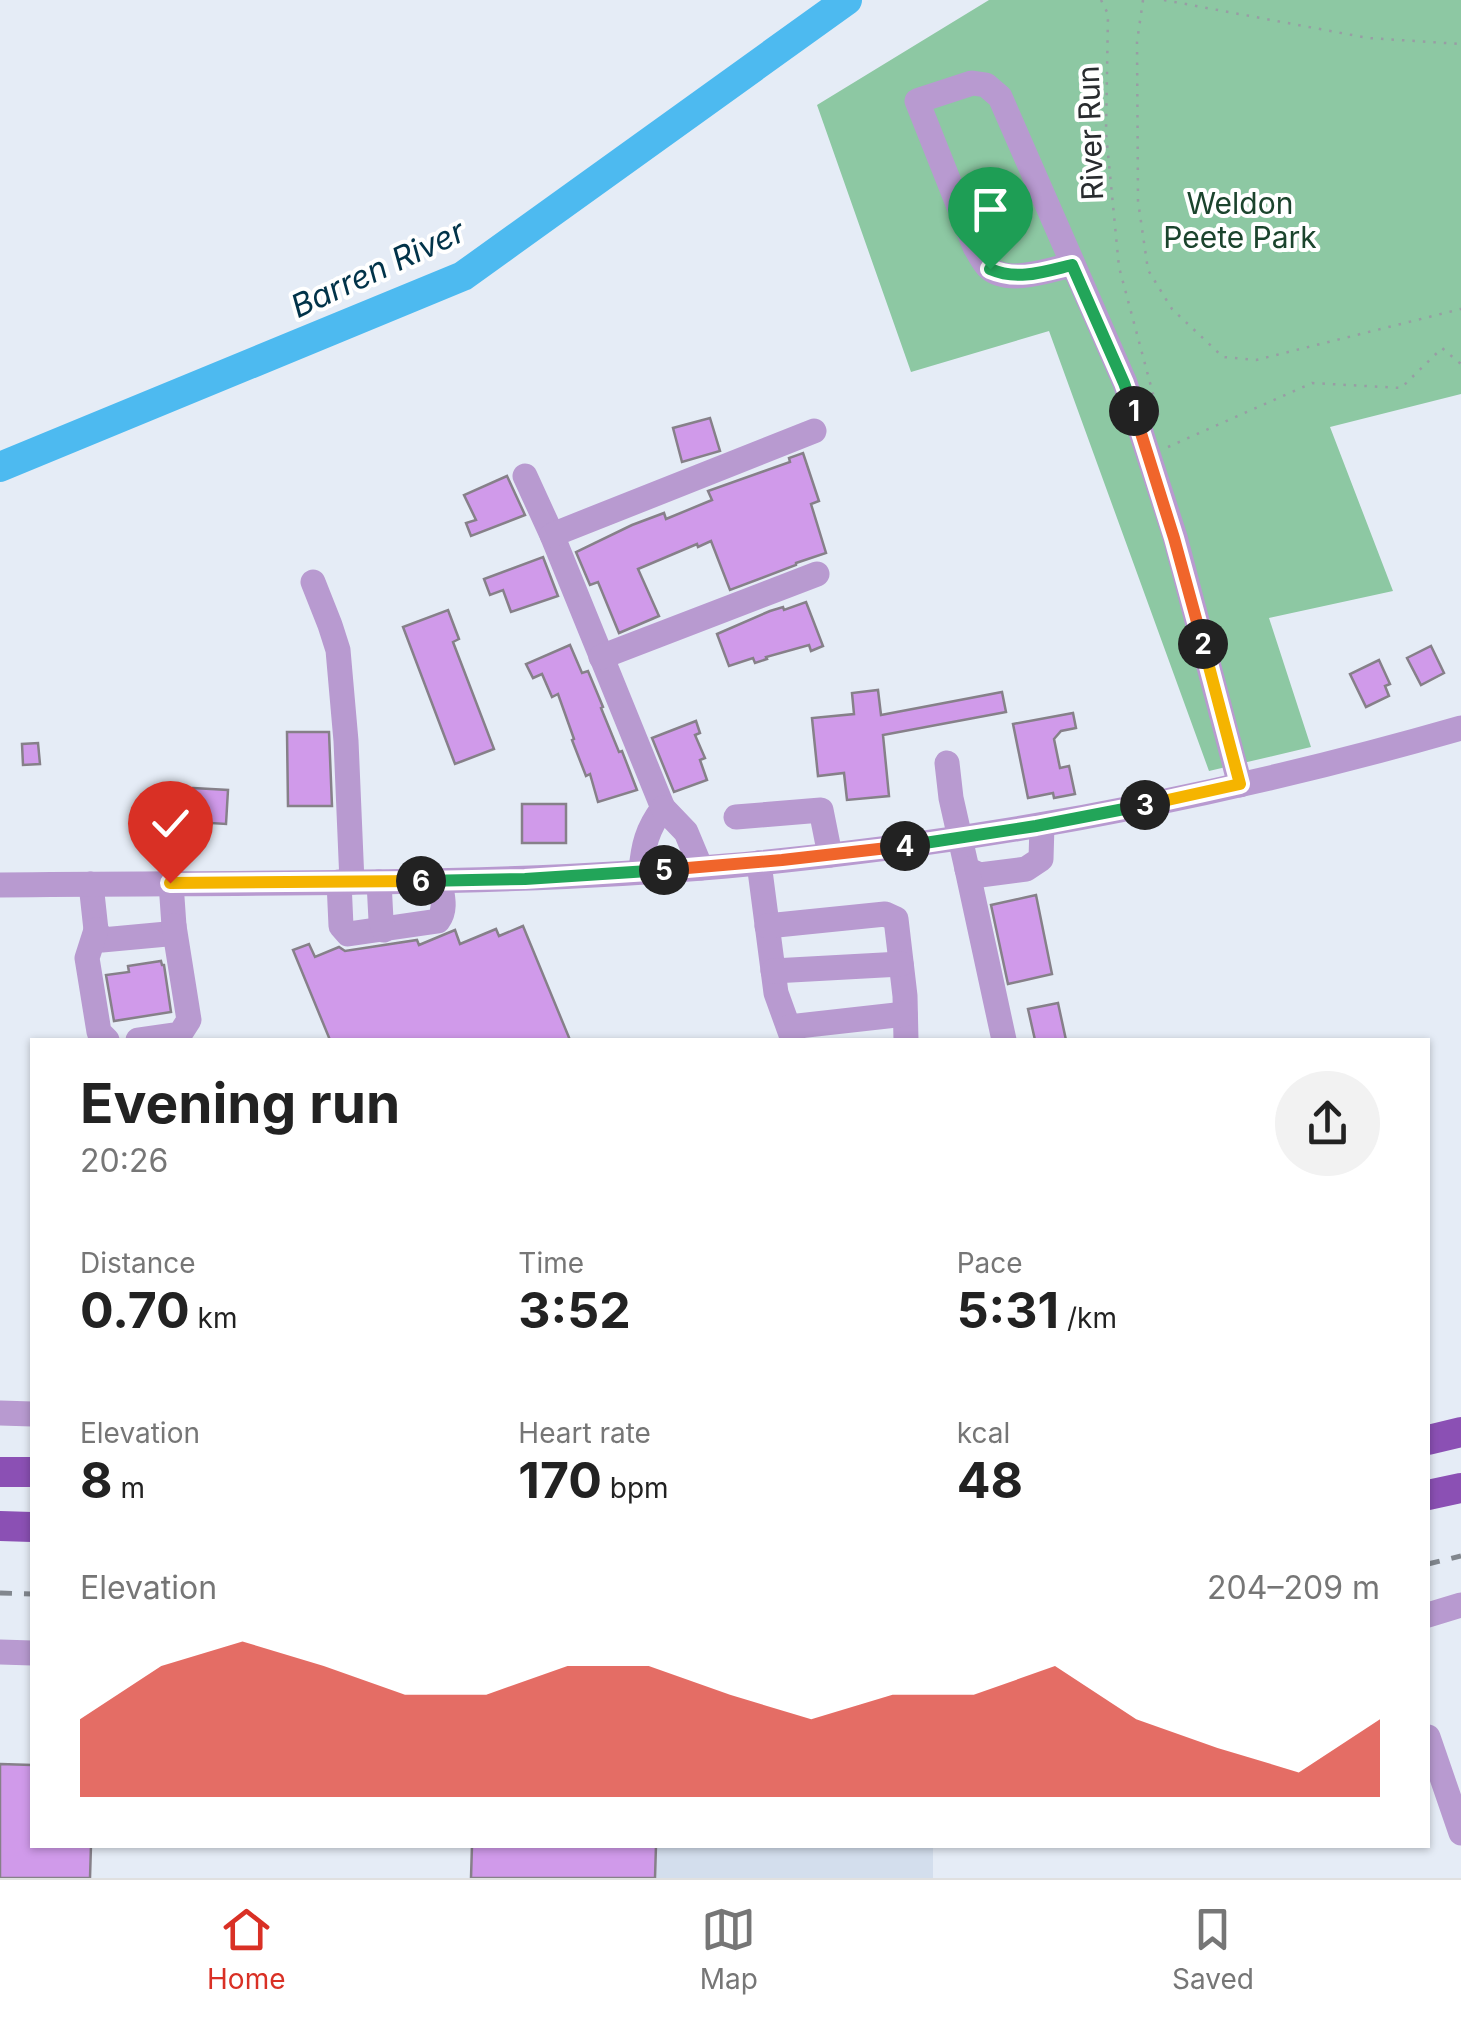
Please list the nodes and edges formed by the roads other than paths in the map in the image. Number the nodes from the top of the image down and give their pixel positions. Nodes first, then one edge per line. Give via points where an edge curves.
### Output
1 (1072, 265) junction
2 (814, 431) dead end
3 (525, 476) dead end
4 (552, 535) junction
5 (817, 574) dead end
6 (313, 582) dead end
7 (600, 657) junction
8 (1461, 728) edge
9 (947, 763) dead end
10 (1240, 784) junction
11 (662, 808) junction
12 (736, 818) dead end
13 (1042, 825) junction
14 (962, 838) junction
15 (830, 856) junction
16 (760, 862) junction
17 (701, 868) junction
18 (967, 869) junction
19 (641, 872) junction
20 (440, 881) junction
21 (345, 882) junction
22 (378, 882) junction
23 (170, 883) junction
24 (91, 884) junction
25 (0, 885) edge
26 (174, 926) junction
27 (767, 926) junction
28 (96, 930) junction
29 (384, 930) junction
30 (901, 964) junction
31 (773, 972) junction
32 (906, 1027) edge
33 (791, 1034) edge
34 (105, 1038) edge
35 (152, 1038) edge
36 (1004, 1038) edge
37 (0, 1413) edge
38 (30, 1414) edge
39 (1461, 1432) edge
40 (1430, 1440) edge
41 (0, 1472) edge
42 (30, 1472) edge
43 (1461, 1488) edge
44 (1430, 1496) edge
45 (0, 1526) edge
46 (30, 1527) edge
47 (1461, 1606) edge
48 (1430, 1614) edge
49 (0, 1652) edge
50 (30, 1653) edge
51 (1430, 1742) edge
52 (1461, 1833) edge

1 - 1 street via 1000,97 972,83 916,101 975,248 990,269 1024,276
1 - 10 street via 1130,400
2 - 4 street
3 - 4 street
4 - 7 street
5 - 7 street
6 - 21 street via 338,650 346,741
7 - 11 street
8 - 10 street
9 - 14 street
10 - 13 street
11 - 17 street via 686,832
11 - 19 street via 643,845
12 - 15 street via 821,810
13 - 14 street
13 - 18 street via 1041,860 1026,869 980,876
14 - 15 street
14 - 18 street
15 - 16 street
16 - 17 street
16 - 27 street
17 - 19 street
18 - 36 street
19 - 20 street
20 - 22 street
20 - 29 street via 438,921
21 - 22 street
21 - 23 street
21 - 29 street via 341,926 348,934
22 - 29 street
23 - 24 street
23 - 26 street
24 - 25 street
24 - 28 street
26 - 28 street via 168,934 102,940
26 - 35 street via 189,1020 180,1034
27 - 30 street via 886,914 896,919
27 - 31 street
28 - 34 street via 87,958 98,1032
30 - 31 street
30 - 32 street
31 - 33 street
32 - 33 street
37 - 38 street
39 - 40 main road
41 - 42 main road
43 - 44 main road
45 - 46 main road
47 - 48 street
49 - 50 street
51 - 52 street

